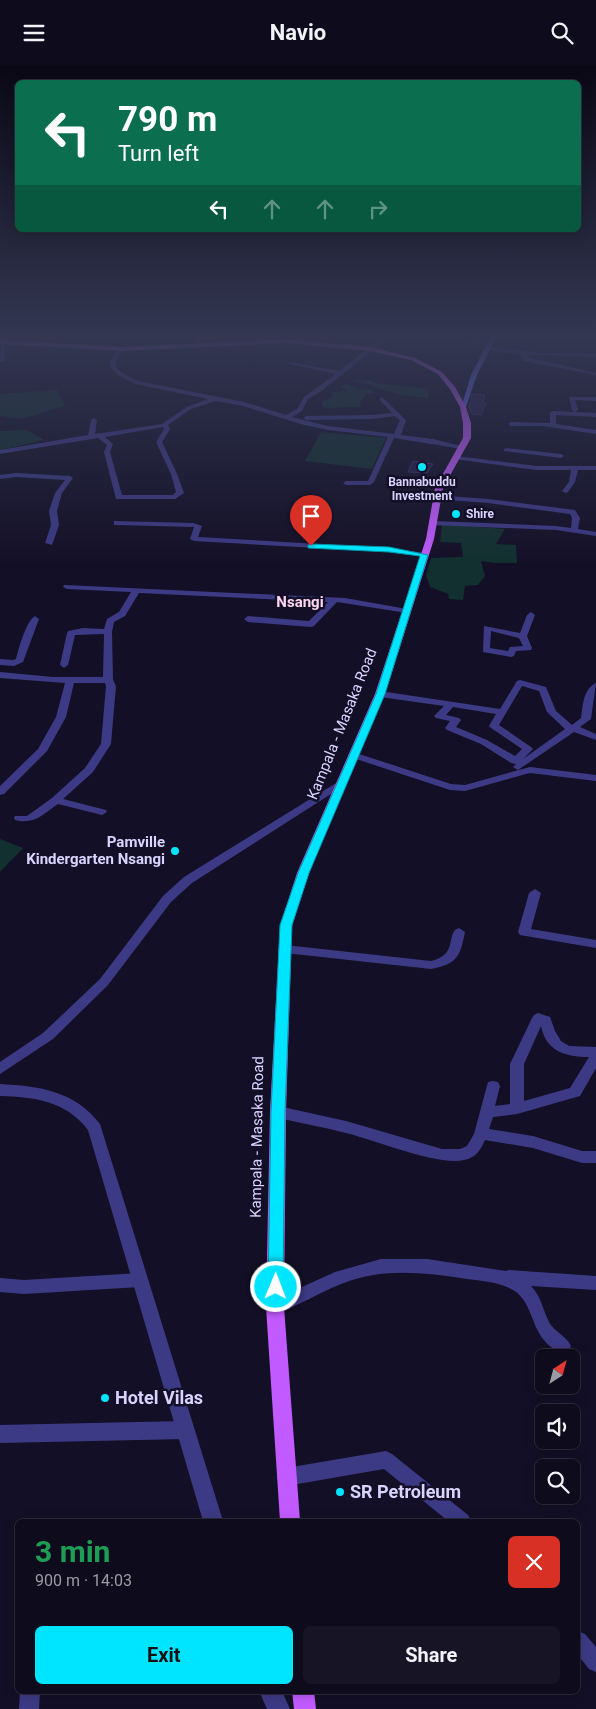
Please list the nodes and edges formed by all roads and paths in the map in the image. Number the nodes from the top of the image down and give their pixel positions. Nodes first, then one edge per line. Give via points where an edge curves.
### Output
1 (179, 415) edge
2 (277, 415) edge
3 (292, 415) edge
4 (388, 415) edge
5 (397, 415) edge
6 (465, 415) edge
7 (553, 415) edge
8 (286, 418) junction
9 (94, 420) dead end
10 (510, 424) dead end
11 (164, 425) junction
12 (553, 426) junction
13 (596, 432) edge
14 (94, 436) junction
15 (394, 436) junction
16 (462, 447) junction
17 (506, 450) dead end
18 (0, 452) edge
19 (456, 458) junction
20 (575, 467) junction
21 (559, 468) junction
22 (596, 468) edge
23 (0, 477) edge
24 (346, 483) dead end
25 (566, 491) dead end
26 (436, 497) junction
27 (117, 523) dead end
28 (434, 523) junction
29 (574, 530) junction
30 (596, 534) edge
31 (49, 543) dead end
32 (424, 555) junction
33 (67, 587) dead end
34 (136, 589) junction
35 (334, 600) junction
36 (407, 611) junction
37 (530, 615) dead end
38 (35, 619) dead end
39 (248, 619) dead end
40 (108, 632) junction
41 (523, 635) junction
42 (0, 662) edge
43 (64, 665) dead end
44 (0, 675) edge
45 (70, 679) junction
46 (108, 681) junction
47 (596, 686) edge
48 (380, 694) junction
49 (451, 704) junction
50 (500, 712) junction
51 (572, 729) junction
52 (596, 737) edge
53 (353, 755) junction
54 (506, 775) junction
55 (596, 778) edge
56 (341, 783) junction
57 (0, 792) edge
58 (56, 800) junction
59 (102, 812) dead end
60 (19, 819) dead end
61 (535, 893) dead end
62 (459, 932) dead end
63 (596, 944) edge
64 (285, 949) junction
65 (596, 1054) edge
66 (0, 1069) edge
67 (493, 1086) dead end
68 (0, 1089) edge
69 (517, 1108) junction
70 (278, 1112) junction
71 (486, 1113) junction
72 (480, 1133) junction
73 (596, 1157) edge
74 (502, 1277) junction
75 (140, 1280) junction
76 (596, 1283) edge
77 (0, 1285) edge
78 (275, 1307) junction
79 (563, 1346) dead end
80 (185, 1430) junction
81 (0, 1434) edge
82 (286, 1477) junction
83 (212, 1519) edge
84 (290, 1519) edge
85 (459, 1519) edge
86 (580, 1643) edge
87 (596, 1662) edge
88 (30, 1694) edge
89 (272, 1694) edge
90 (303, 1694) edge
91 (29, 1709) edge
92 (279, 1709) edge
93 (305, 1709) edge

1 - 11 street
2 - 8 street
3 - 8 street
4 - 8 street
5 - 15 street via 403,420
6 - 16 main road, Kampala - Masaka Road via 468,430
7 - 12 street
8 - 15 street via 328,428
9 - 14 street
10 - 12 street
11 - 14 street
11 - 14 street via 167,429 159,443 180,493 175,497 119,497 107,452 110,444
12 - 13 street
14 - 18 street
15 - 16 street
15 - 24 street via 371,482
16 - 19 main road, Kampala - Masaka Road
17 - 21 street via 562,453
19 - 21 street
19 - 26 main road, Kampala - Masaka Road
20 - 21 street
20 - 22 street
20 - 25 street
23 - 31 street via 70,478 59,493 53,511 55,525
26 - 28 main road, Kampala - Masaka Road
26 - 29 street via 572,513 576,518
27 - 32 street via 198,526 194,539 389,550
28 - 29 street
28 - 32 main road, Kampala - Masaka Road
29 - 30 street
32 - 36 main road, Kampala - Masaka Road
33 - 34 street
34 - 35 street
34 - 40 street via 122,613 111,620
35 - 36 street
35 - 39 street via 311,624
36 - 48 main road, Kampala - Masaka Road
37 - 41 street
38 - 42 street via 20,660
40 - 43 street via 71,633
40 - 46 street
41 - 41 street via 528,648 513,649 511,654 486,650 487,628
44 - 45 street
45 - 46 street
45 - 57 street via 60,717 42,751
46 - 58 street via 111,687 106,744 89,770
47 - 51 street via 590,694 586,719
48 - 49 street
48 - 53 main road, Kampala - Masaka Road
49 - 50 street
49 - 50 street via 439,716 456,720 450,728 479,739 515,761 528,749 494,726
50 - 51 street via 520,683 543,689 552,712
51 - 52 street
51 - 54 street
53 - 54 street via 450,787 465,788
53 - 56 main road, Kampala - Masaka Road
54 - 55 street via 539,769
56 - 64 main road, Kampala - Masaka Road via 303,873 286,925
56 - 66 street via 188,880 148,922 104,982 48,1036
58 - 59 street
58 - 60 street via 29,819
61 - 63 street via 524,932
62 - 64 street via 453,956 445,963 431,965
64 - 70 main road, Kampala - Masaka Road
65 - 69 street via 575,1092
65 - 69 street via 557,1047 548,1034 546,1020 538,1018 517,1064
67 - 71 street
68 - 75 street via 62,1099 88,1117 95,1128
69 - 71 street
70 - 72 street via 346,1127 442,1155 467,1154 476,1146
70 - 78 main road, Kampala - Masaka Road
71 - 72 street
72 - 73 street via 533,1142 582,1157
74 - 76 street
74 - 78 street via 427,1266 381,1266 340,1277
74 - 79 street via 520,1285 531,1296 544,1329
75 - 77 street via 24,1287
75 - 80 street
78 - 82 main road, Kampala - Masaka Road
80 - 81 street
80 - 83 street
82 - 84 main road, Kampala - Masaka Road
82 - 85 street via 386,1461
86 - 87 street
88 - 91 street
89 - 92 street
90 - 93 main road

